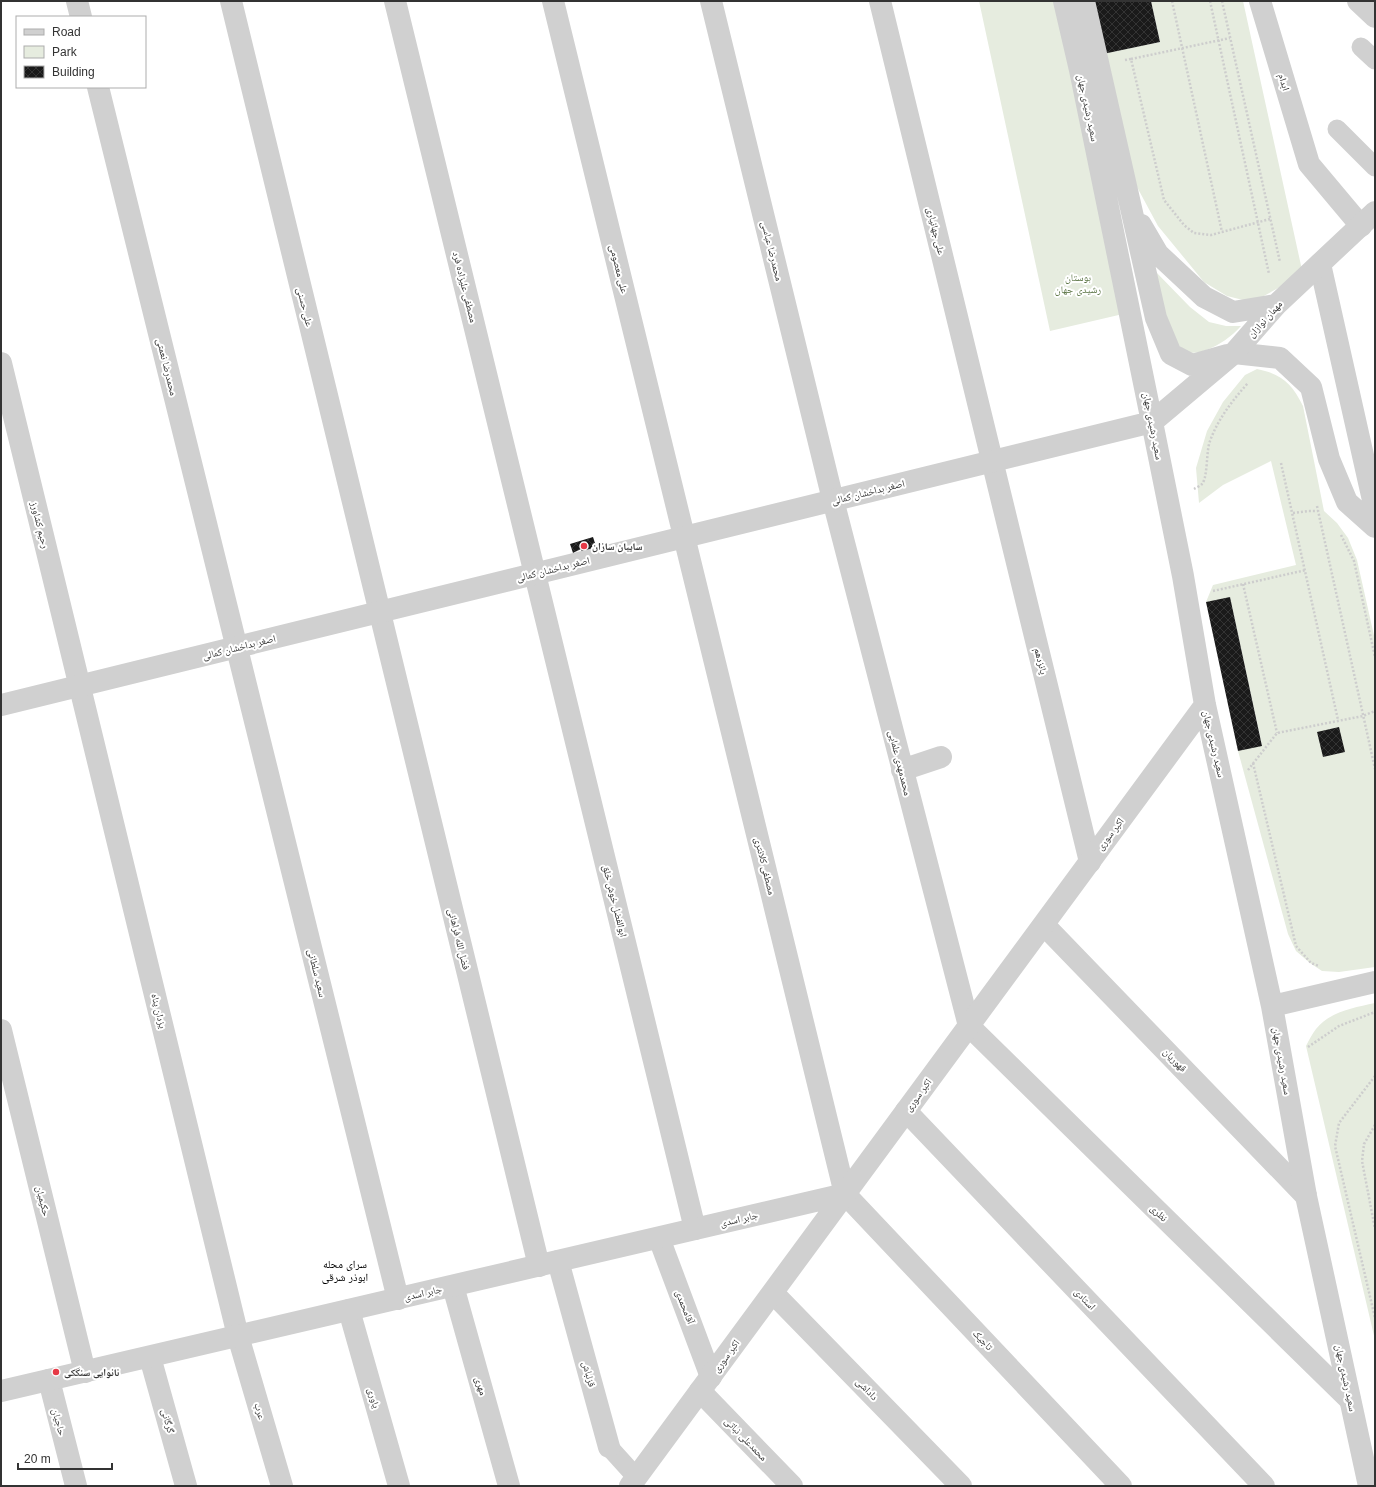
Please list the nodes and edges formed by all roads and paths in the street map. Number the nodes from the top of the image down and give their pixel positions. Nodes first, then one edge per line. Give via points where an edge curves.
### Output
1 (76, 1) edge
2 (231, 1) edge
3 (395, 1) edge
4 (553, 1) edge
5 (711, 1) edge
6 (880, 1) edge
7 (1064, 1) edge
8 (1084, 1) edge
9 (1172, 1) edge
10 (1222, 1) edge
11 (1260, 1) edge
12 (1358, 1) edge
13 (80, 16) edge
14 (1375, 17) edge
15 (1230, 38) junction
16 (1361, 47) dead end
17 (1182, 48) junction
18 (1131, 59) junction
19 (1124, 60) dead end
20 (1375, 60) edge
21 (98, 88) edge
22 (1337, 129) dead end
23 (1375, 167) edge
24 (1132, 211) junction
25 (1270, 219) junction
26 (1368, 219) edge
27 (1222, 232) junction
28 (1320, 264) junction
29 (1282, 300) junction
30 (1234, 353) junction
31 (1280, 358) junction
32 (1, 364) edge
33 (1152, 422) junction
34 (991, 461) junction
35 (1281, 462) dead end
36 (833, 500) junction
37 (1169, 507) junction
38 (1375, 509) edge
39 (1293, 513) junction
40 (1323, 516) dead end
41 (1375, 527) edge
42 (1340, 534) dead end
43 (684, 537) junction
44 (1306, 570) junction
45 (535, 574) junction
46 (1243, 584) junction
47 (1186, 597) junction
48 (379, 612) junction
49 (236, 647) junction
50 (1375, 657) edge
51 (80, 686) junction
52 (1, 705) edge
53 (1206, 705) junction
54 (1375, 711) edge
55 (1338, 720) junction
56 (1277, 732) junction
57 (942, 757) dead end
58 (1253, 763) junction
59 (902, 770) junction
60 (1226, 797) junction
61 (1090, 862) junction
62 (1044, 925) junction
63 (1320, 967) dead end
64 (1375, 982) edge
65 (1272, 1006) junction
66 (1375, 1012) edge
67 (969, 1026) junction
68 (1, 1030) edge
69 (1283, 1064) junction
70 (1375, 1076) edge
71 (906, 1112) junction
72 (1375, 1125) edge
73 (845, 1194) junction
74 (1306, 1196) junction
75 (695, 1229) junction
76 (1375, 1229) edge
77 (659, 1238) junction
78 (549, 1263) junction
79 (453, 1286) junction
80 (773, 1293) junction
81 (398, 1299) junction
82 (349, 1310) junction
83 (1375, 1318) edge
84 (238, 1336) junction
85 (150, 1356) junction
86 (85, 1372) junction
87 (48, 1380) junction
88 (706, 1384) junction
89 (1, 1391) edge
90 (1350, 1400) junction
91 (609, 1447) joint
92 (637, 1483) edge
93 (76, 1486) edge
94 (186, 1486) edge
95 (282, 1486) edge
96 (399, 1486) edge
97 (509, 1486) edge
98 (792, 1486) edge
99 (962, 1486) edge
100 (1121, 1486) edge
101 (1264, 1486) edge
102 (1369, 1486) edge

1 - 13 street
2 - 48 street, علی حسنی
3 - 45 street, مصطفی علیزاده فرد
4 - 43 street, علی معصومی
5 - 36 street, محمدرضا عباسی
6 - 34 street, علی جهانیاری
7 - 33 street, سعید رشیدی جهان
8 - 24 street, سعید رشیدی جهان
9 - 17 path
10 - 15 path
11 - 26 street, ابدام via 1309,164
12 - 14 street
15 - 17 path
15 - 25 path
16 - 20 lane
17 - 18 path
17 - 27 path
18 - 19 path
18 - 27 path via 1164,200 1184,225 1194,233 1211,235
21 - 49 street, محمدرضا نعمتی
22 - 23 lane
24 - 29 street via 1158,254 1204,297 1233,312
24 - 30 street, سعید رشیدی جهان via 1156,318 1171,354 1192,365
25 - 27 path
25 - 29 path
26 - 28 street, مهمان نوازان
28 - 29 street, مهمان نوازان
28 - 38 street
29 - 30 street, مهمان نوازان
30 - 31 street
30 - 33 street, مهمان نوازان
31 - 37 path via 1266,364 1230,403 1209,442 1202,483
31 - 41 street via 1311,387 1329,459 1347,502
32 - 51 street, رحیم کشاورز
33 - 34 street, اصغر بداخشان کمالی
33 - 37 street, سعید رشیدی جهان
34 - 36 street, اصغر بداخشان کمالی
34 - 61 street, پانزدهم
35 - 39 path
36 - 43 street, اصغر بداخشان کمالی
36 - 59 street, محمدمهدی علمایی
37 - 47 street, سعید رشیدی جهان
39 - 40 path via 1318,511
39 - 44 path
42 - 50 path via 1354,561
43 - 45 street, اصغر بداخشان کمالی
43 - 73 street, مصطفی کلانتری
44 - 46 path
44 - 55 path
45 - 48 street, اصغر بداخشان کمالی
45 - 75 street, ابوالفضل خوش خلق
46 - 47 path
46 - 56 path
47 - 53 street, سعید رشیدی جهان
48 - 49 street, اصغر بداخشان کمالی
48 - 78 street, فضل الله فراهانی
49 - 51 street, اصغر بداخشان کمالی
49 - 81 street, سعید سلطانی
51 - 52 street, اصغر بداخشان کمالی
51 - 84 street, یزدان پناه
53 - 60 street, سعید رشیدی جهان
53 - 61 street, اکبر سوری
54 - 55 path via 1363,716
55 - 56 path
56 - 58 path
57 - 59 street
58 - 60 path
58 - 63 path via 1296,946 1311,963
59 - 67 street, محمدمهدی علمایی
60 - 65 street, سعید رشیدی جهان
61 - 62 street, اکبر سوری
62 - 67 street, اکبر سوری
62 - 74 street, قهوریان
64 - 65 street
65 - 69 street, سعید رشیدی جهان
66 - 69 path via 1339,1026
67 - 71 street, اکبر سوری
67 - 90 street, نظری
68 - 86 street, حکیمیان
69 - 74 street, سعید رشیدی جهان
70 - 83 path via 1340,1122 1335,1146
71 - 73 street, اکبر سوری
71 - 101 street, استادی
72 - 76 path via 1364,1144 1362,1161
73 - 75 street, جابر اسدی
73 - 80 street, اکبر سوری
73 - 100 street, تاجیک
74 - 90 street, سعید رشیدی جهان
75 - 77 street, جابر اسدی
77 - 78 street, جابر اسدی
77 - 88 street, آقامحمدی
78 - 79 street, جابر اسدی
78 - 91 street, قزلباش
79 - 81 street, جابر اسدی
79 - 97 street, مهری
80 - 88 street, اکبر سوری
80 - 99 street, داداشی
81 - 82 street, جابر اسدی
82 - 84 street, جابر اسدی
82 - 96 street, یاوری
84 - 85 street, جابر اسدی
84 - 95 street, عرب
85 - 86 street, جابر اسدی
85 - 94 street, گرگانی
86 - 87 street, جابر اسدی
87 - 89 street, جابر اسدی
87 - 93 street, حاجیان
88 - 92 street, اکبر سوری
88 - 98 street, محمدعلی نباتی
90 - 102 street, سعید رشیدی جهان
91 - 92 lane, قزلباش

